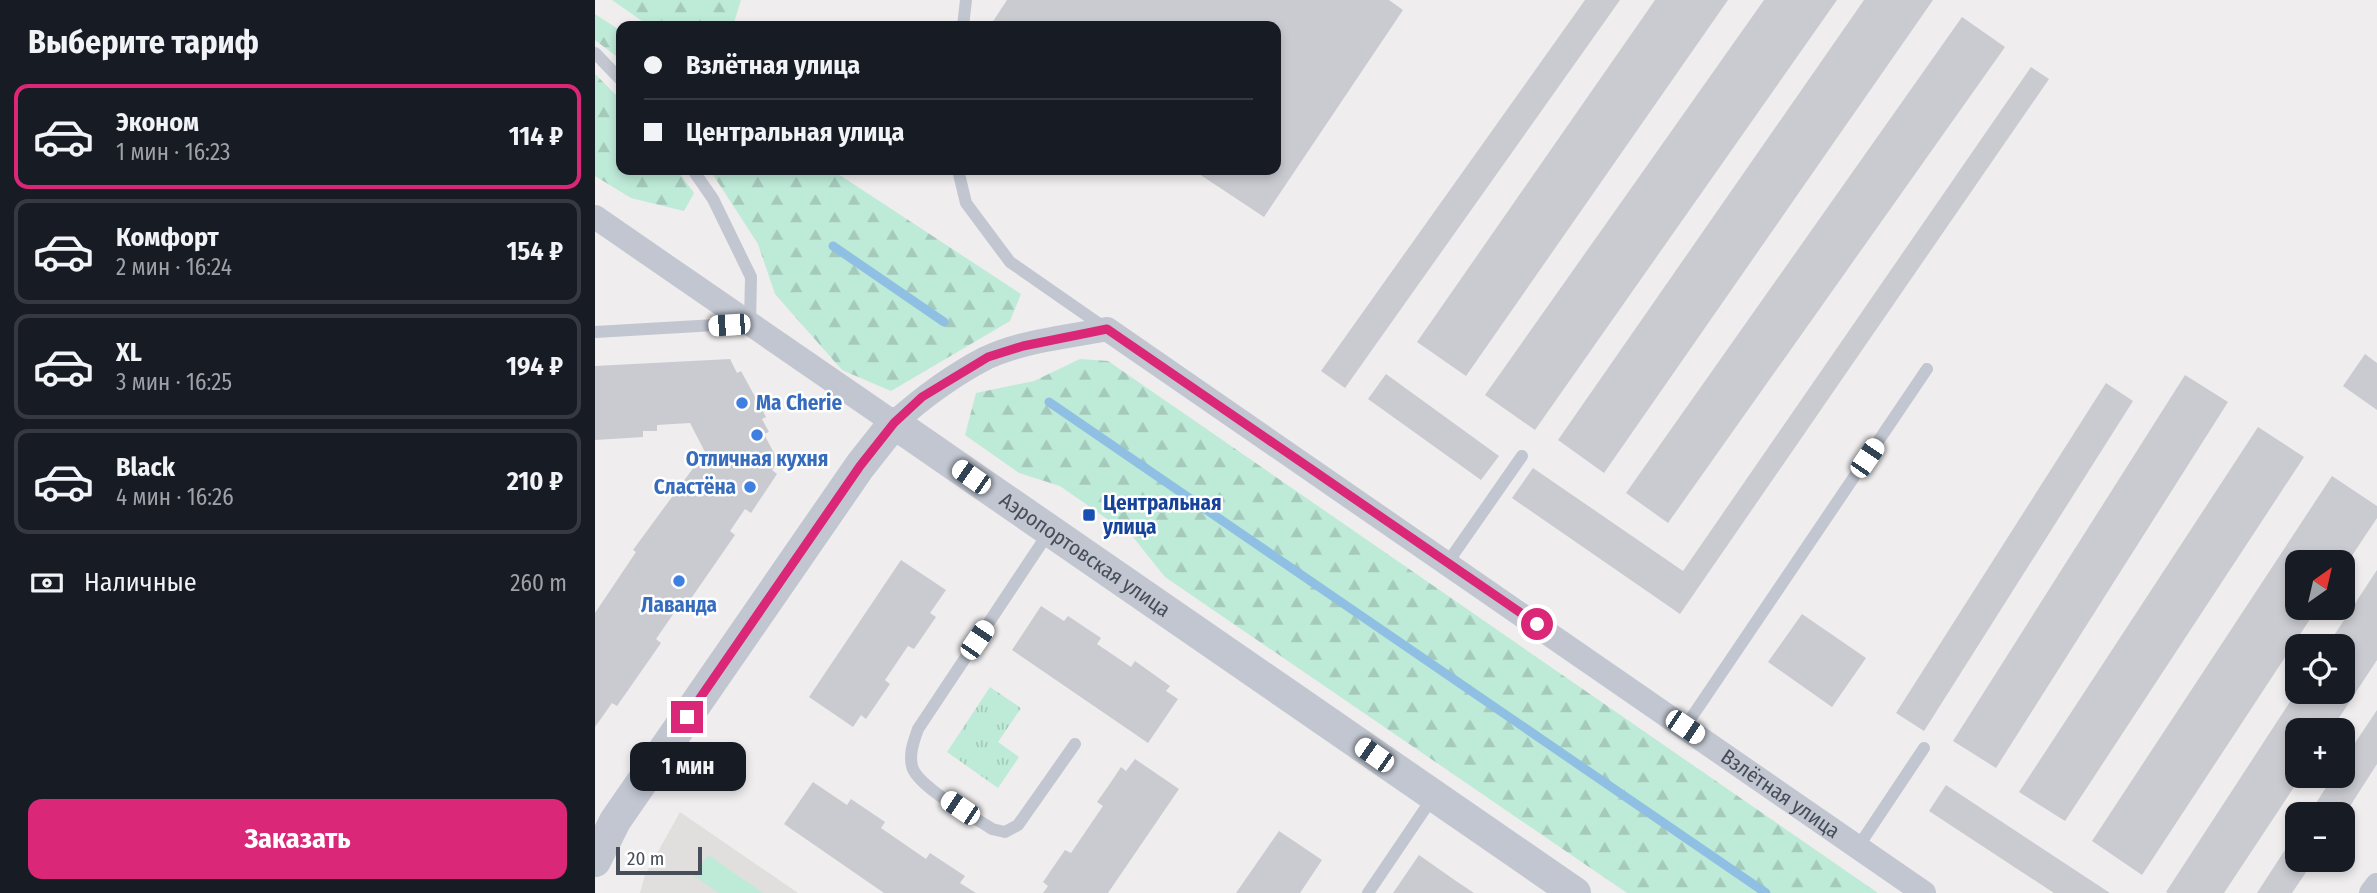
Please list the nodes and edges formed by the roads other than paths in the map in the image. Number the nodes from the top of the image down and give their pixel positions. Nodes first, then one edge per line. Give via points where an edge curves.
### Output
1 (966, 0) edge
2 (964, 21) edge
3 (595, 53) edge
4 (616, 75) edge
5 (696, 175) edge
6 (959, 175) edge
7 (595, 217) edge
8 (750, 323) junction
9 (1107, 329) junction
10 (595, 332) edge
11 (1927, 369) dead end
12 (894, 423) junction
13 (1522, 456) dead end
14 (1049, 532) junction
15 (1448, 562) junction
16 (1685, 727) junction
17 (1075, 744) dead end
18 (1924, 748) dead end
19 (1433, 797) junction
20 (1858, 847) junction
21 (597, 852) edge
22 (1368, 893) edge
23 (1575, 893) edge
24 (1924, 893) edge

1 - 2 lane
3 - 4 lane
5 - 8 lane via 751,277
6 - 9 lane via 965,202 1010,262
7 - 8 street, Аэропортовская улица
8 - 10 lane
8 - 12 street, Аэропортовская улица
9 - 12 street via 988,357 922,397
9 - 15 street, Взлётная улица
11 - 16 lane
12 - 14 street, Аэропортовская улица
12 - 21 street
13 - 15 lane
14 - 17 lane via 918,729 911,749 912,769 924,784 992,829 1005,832 1018,825
14 - 19 street, Аэропортовская улица
15 - 16 street, Взлётная улица
16 - 20 street, Взлётная улица
18 - 20 lane
19 - 22 lane
19 - 23 street, Аэропортовская улица
20 - 24 street, Взлётная улица

